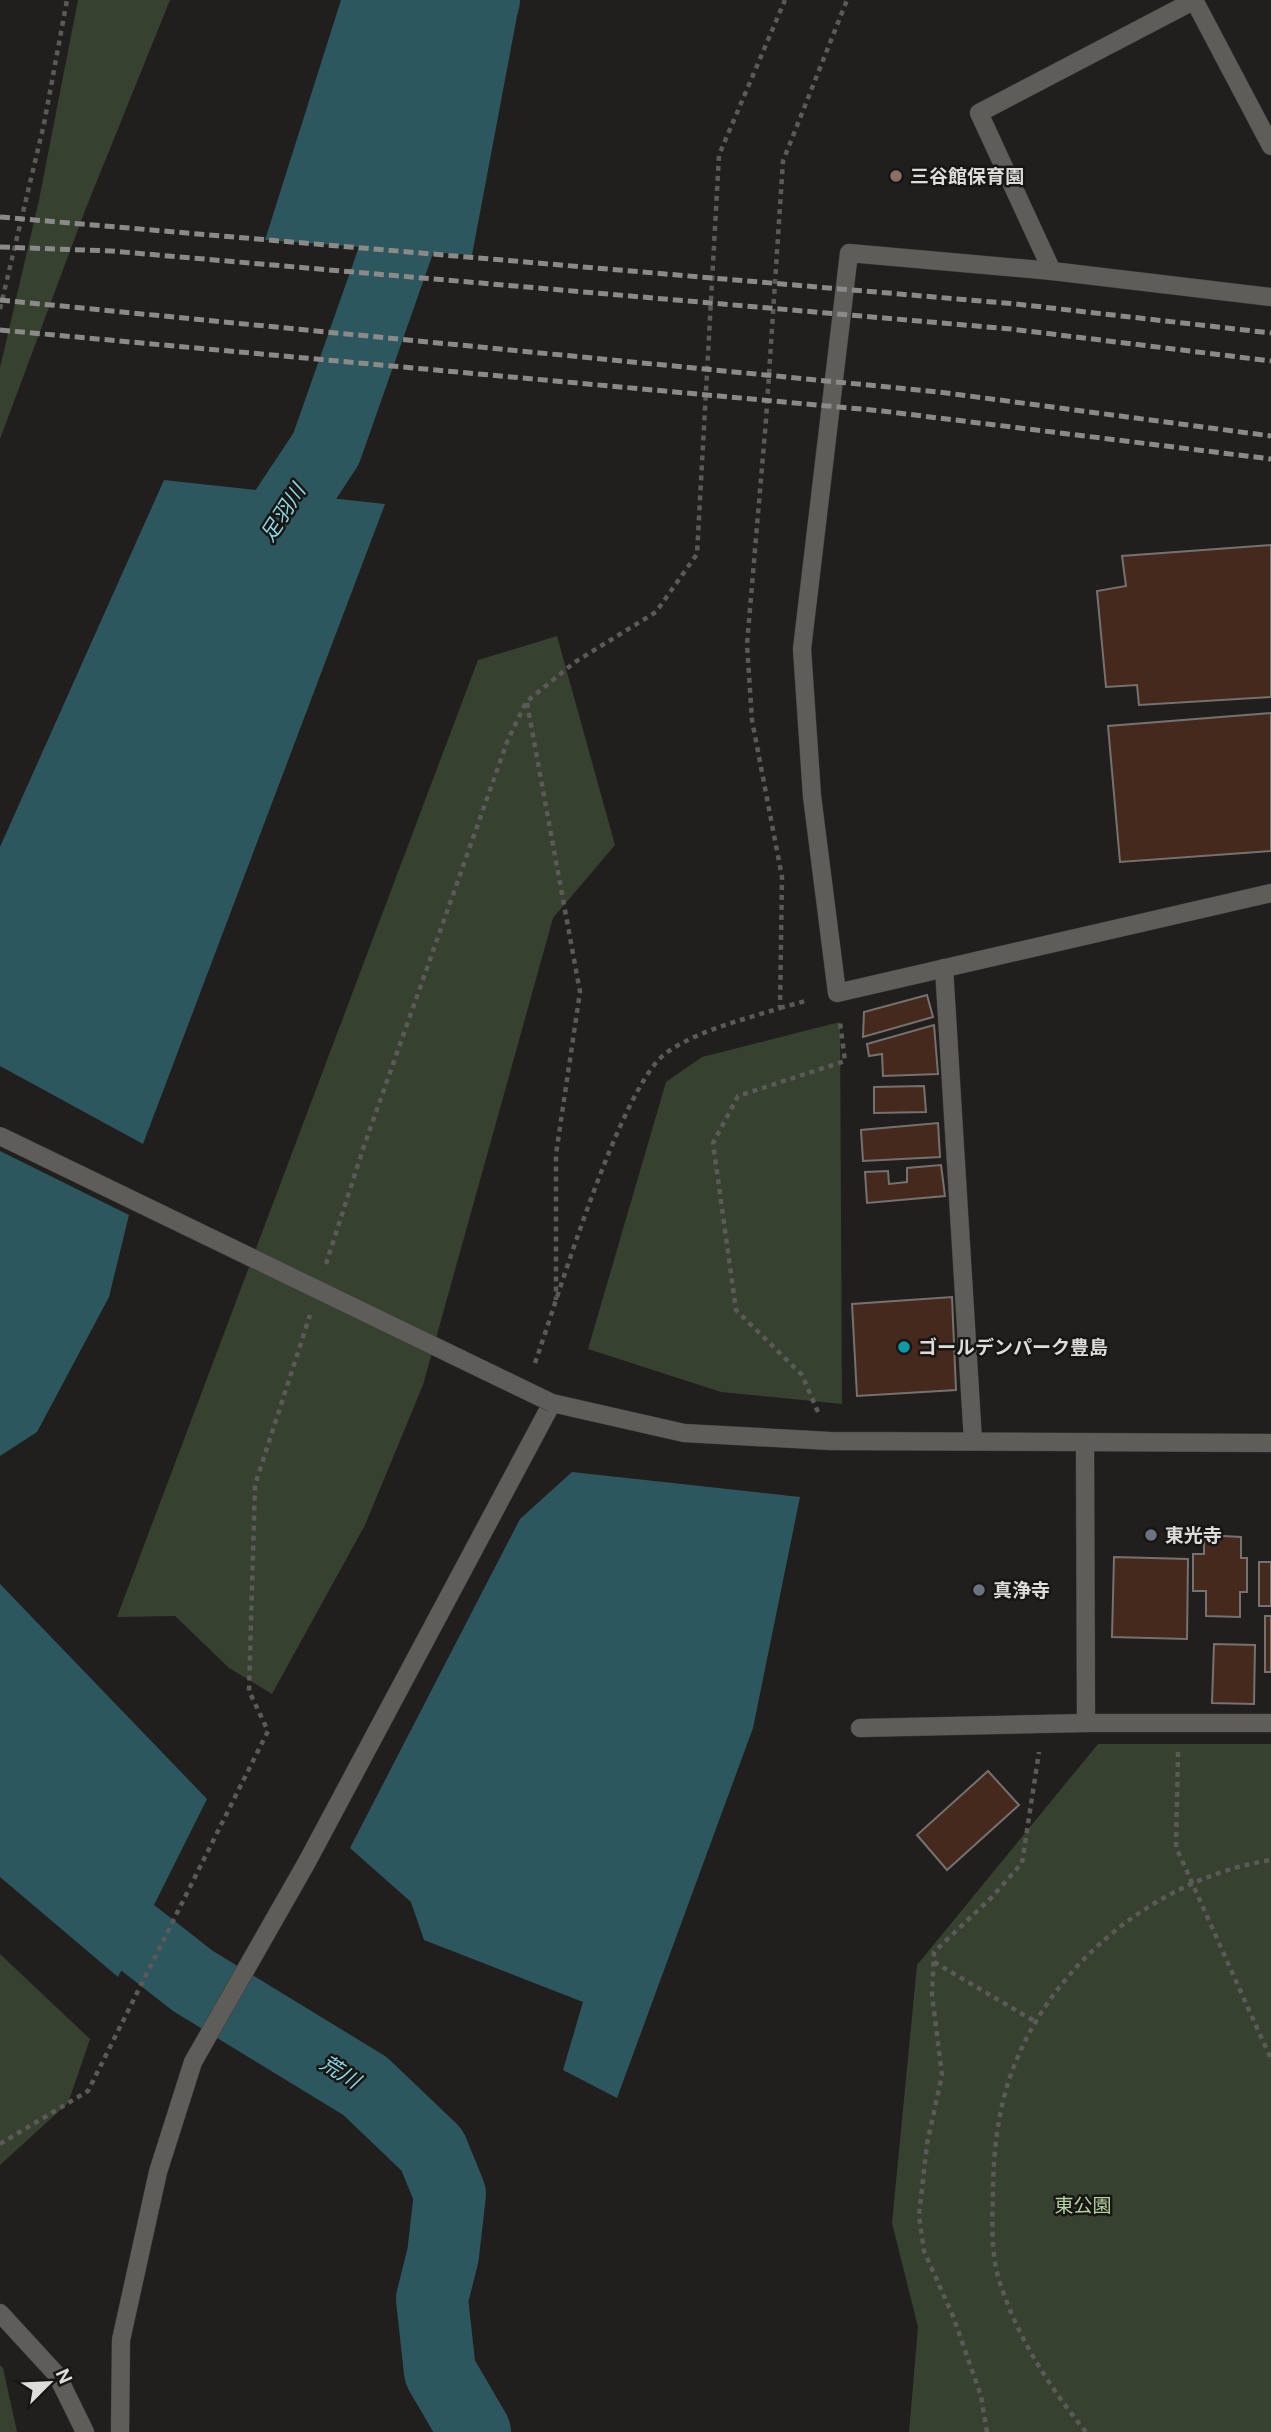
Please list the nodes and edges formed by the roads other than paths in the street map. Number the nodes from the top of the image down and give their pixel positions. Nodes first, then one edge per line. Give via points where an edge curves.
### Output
1 (1194, 0) edge
2 (1271, 146) edge
3 (1052, 271) junction
4 (1271, 297) edge
5 (1271, 893) edge
6 (944, 968) junction
7 (0, 1136) edge
8 (552, 1404) junction
9 (973, 1441) junction
10 (1085, 1442) junction
11 (1271, 1443) edge
12 (1086, 1723) junction
13 (1271, 1724) edge
14 (860, 1728) dead end
15 (0, 2313) edge
16 (85, 2432) edge
17 (120, 2432) edge

1 - 2 street
1 - 3 street via 979,113
3 - 4 street
3 - 6 street via 849,253 802,649 812,796 837,993
5 - 6 street
6 - 9 street
7 - 8 street, bridge
8 - 9 street via 684,1433 830,1441
8 - 17 street via 307,1863 193,2062 158,2172 121,2340
9 - 10 street
10 - 11 street
10 - 12 street
12 - 13 street
12 - 14 street
15 - 16 street via 57,2375

